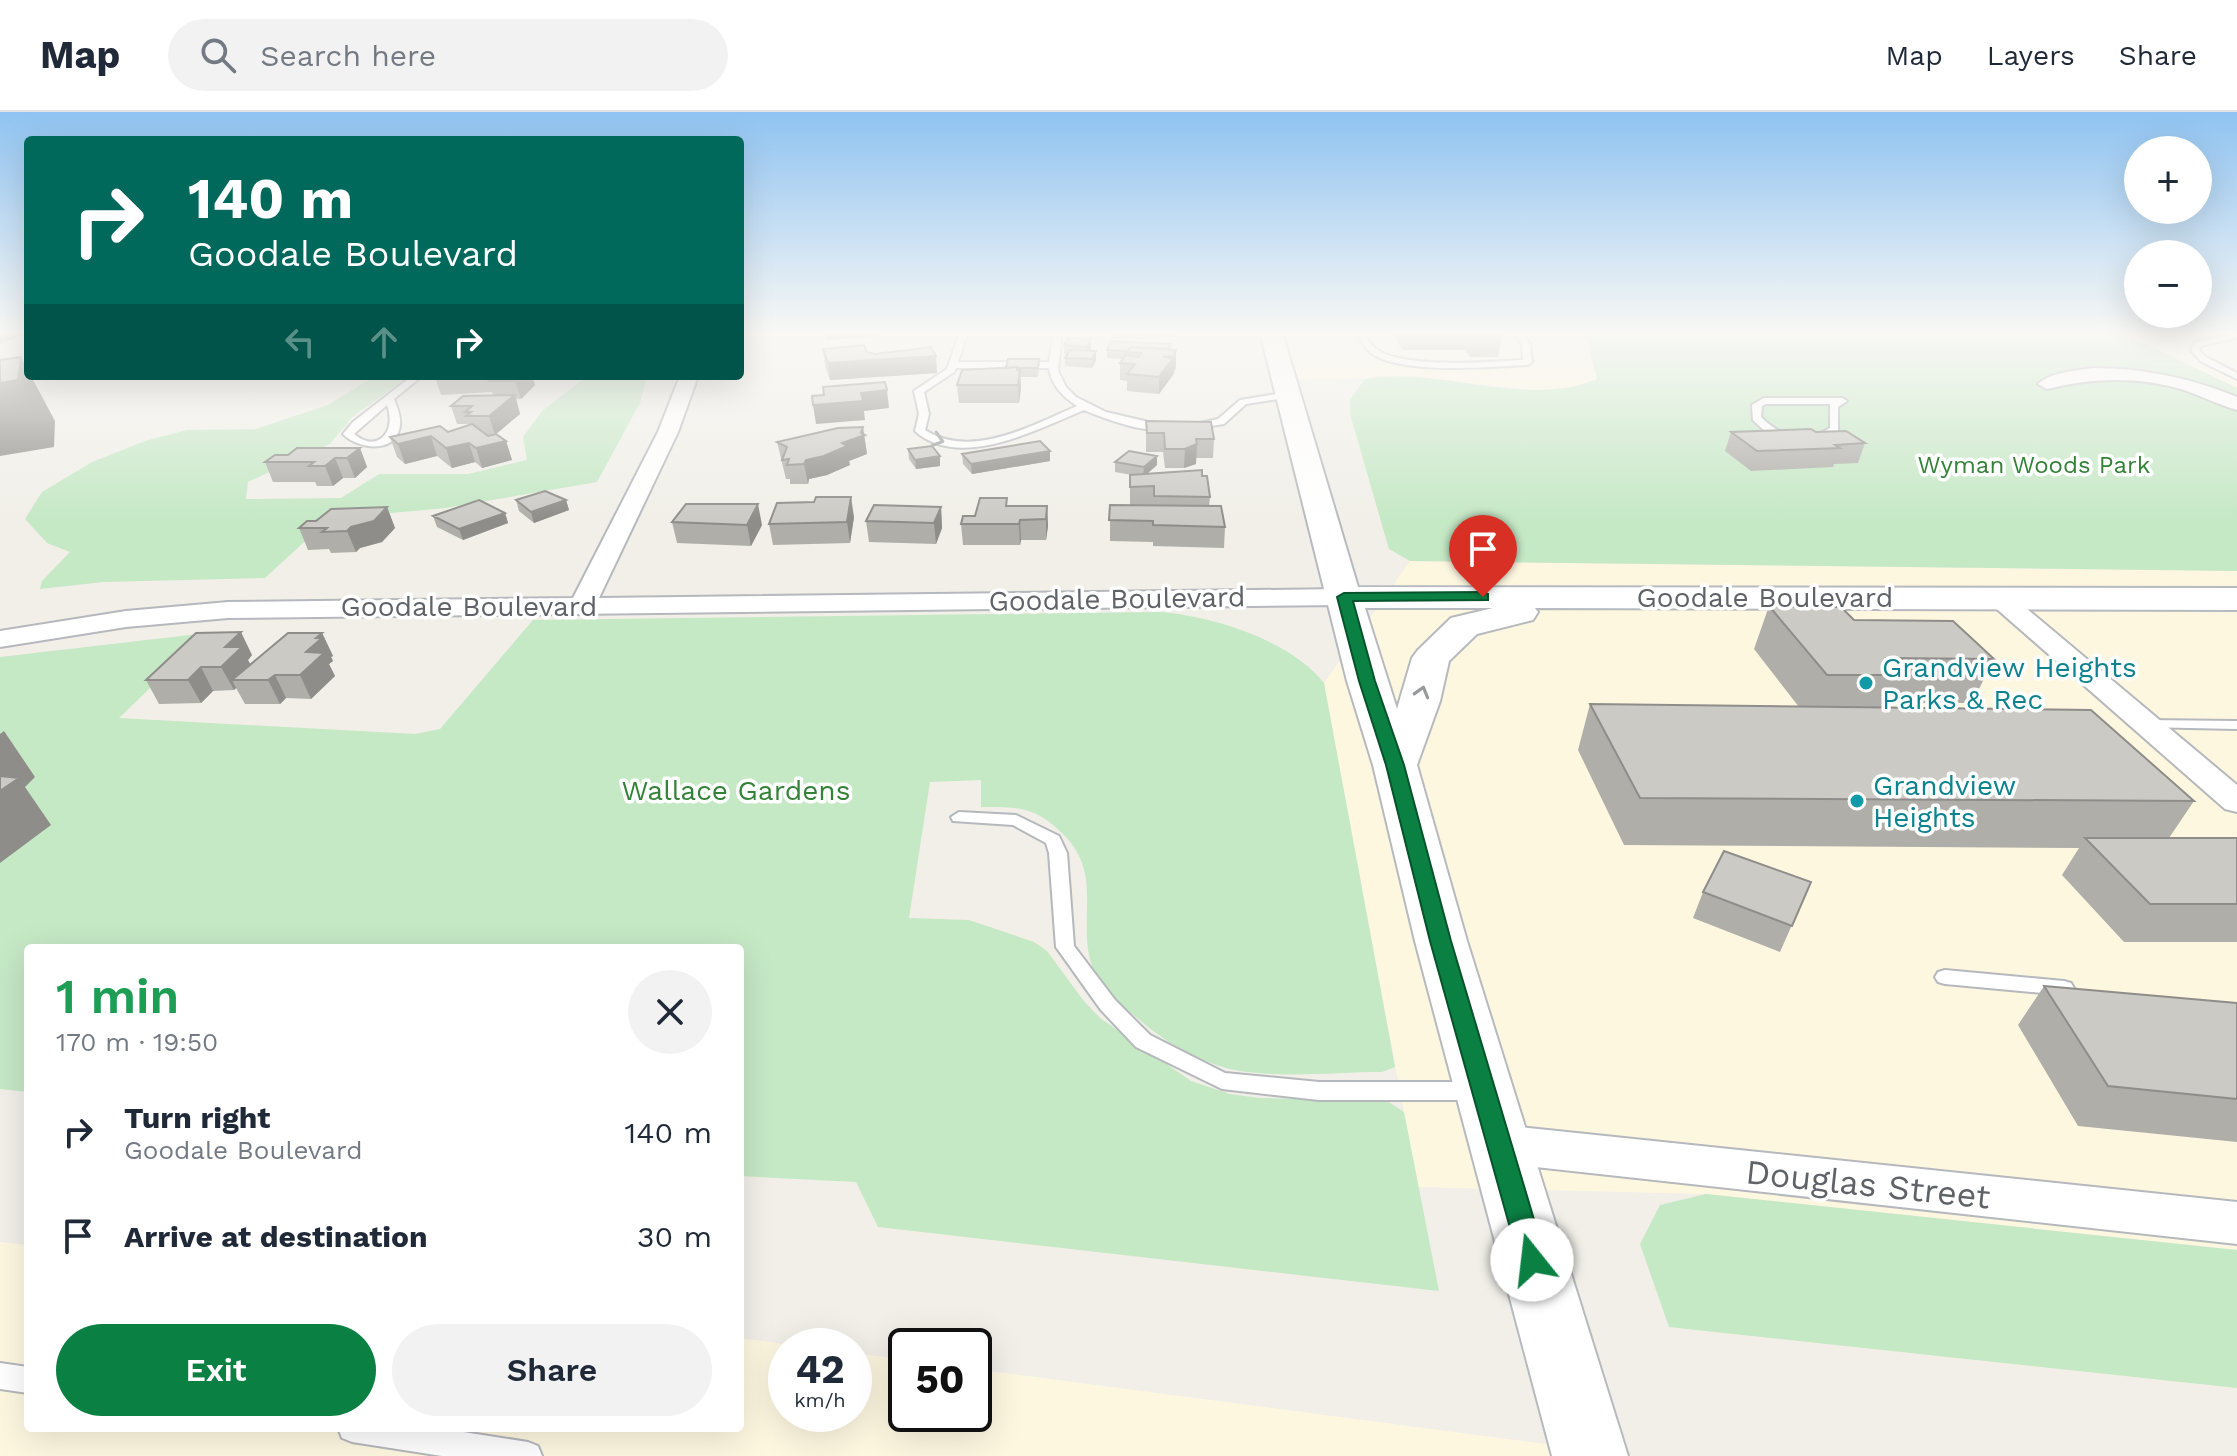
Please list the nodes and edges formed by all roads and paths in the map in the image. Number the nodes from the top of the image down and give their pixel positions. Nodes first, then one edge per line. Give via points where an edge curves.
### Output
1 (394, 395) edge
2 (682, 395) edge
3 (920, 395) edge
4 (1069, 395) edge
5 (1288, 395) joint
6 (2210, 395) edge
7 (389, 399) junction
8 (1842, 401) joint
9 (2237, 404) edge
10 (1084, 406) junction
11 (1173, 427) edge
12 (1186, 427) edge
13 (1344, 597) junction
14 (1650, 597) junction
15 (1999, 598) junction
16 (2237, 599) edge
17 (582, 606) junction
18 (0, 639) edge
19 (2146, 724) junction
20 (2237, 725) edge
21 (1395, 765) junction
22 (2237, 802) edge
23 (959, 817) dead end
24 (1945, 977) dead end
25 (2084, 989) edge
26 (1491, 1117) junction
27 (2237, 1223) edge
28 (0, 1376) edge
29 (24, 1379) edge
30 (377, 1432) edge
31 (528, 1456) edge
32 (1590, 1456) edge

1 - 7 lane
2 - 17 street
3 -> 10 lane via 924,414 920,431 944,444 987,443
4 - 10 lane
5 - 12 lane via 1243,402 1221,422
5 - 13 main road
6 - 9 street
7 - 7 lane via 356,424 348,434 354,441 377,442 395,434 398,424
8 - 8 lane via 1764,401 1757,405 1756,418 1777,435 1815,440 1835,429 1833,406
10 - 11 lane via 1136,424
13 - 14 main road, Goodale Boulevard
13 - 17 street, Goodale Boulevard
13 - 21 main road
14 - 15 main road, Goodale Boulevard
21 -> 14 main road via 1431,658 1464,626 1567,604
15 - 16 main road, Goodale Boulevard
15 - 19 street
17 - 18 street, Goodale Boulevard via 191,612
19 - 20 lane
19 - 22 street
21 - 26 main road
23 - 26 lane via 1016,820 1053,840 1065,947 1143,1041 1222,1081
24 - 25 lane
26 - 27 street, Douglas Street
26 - 32 main road
28 - 29 lane
30 - 31 lane

